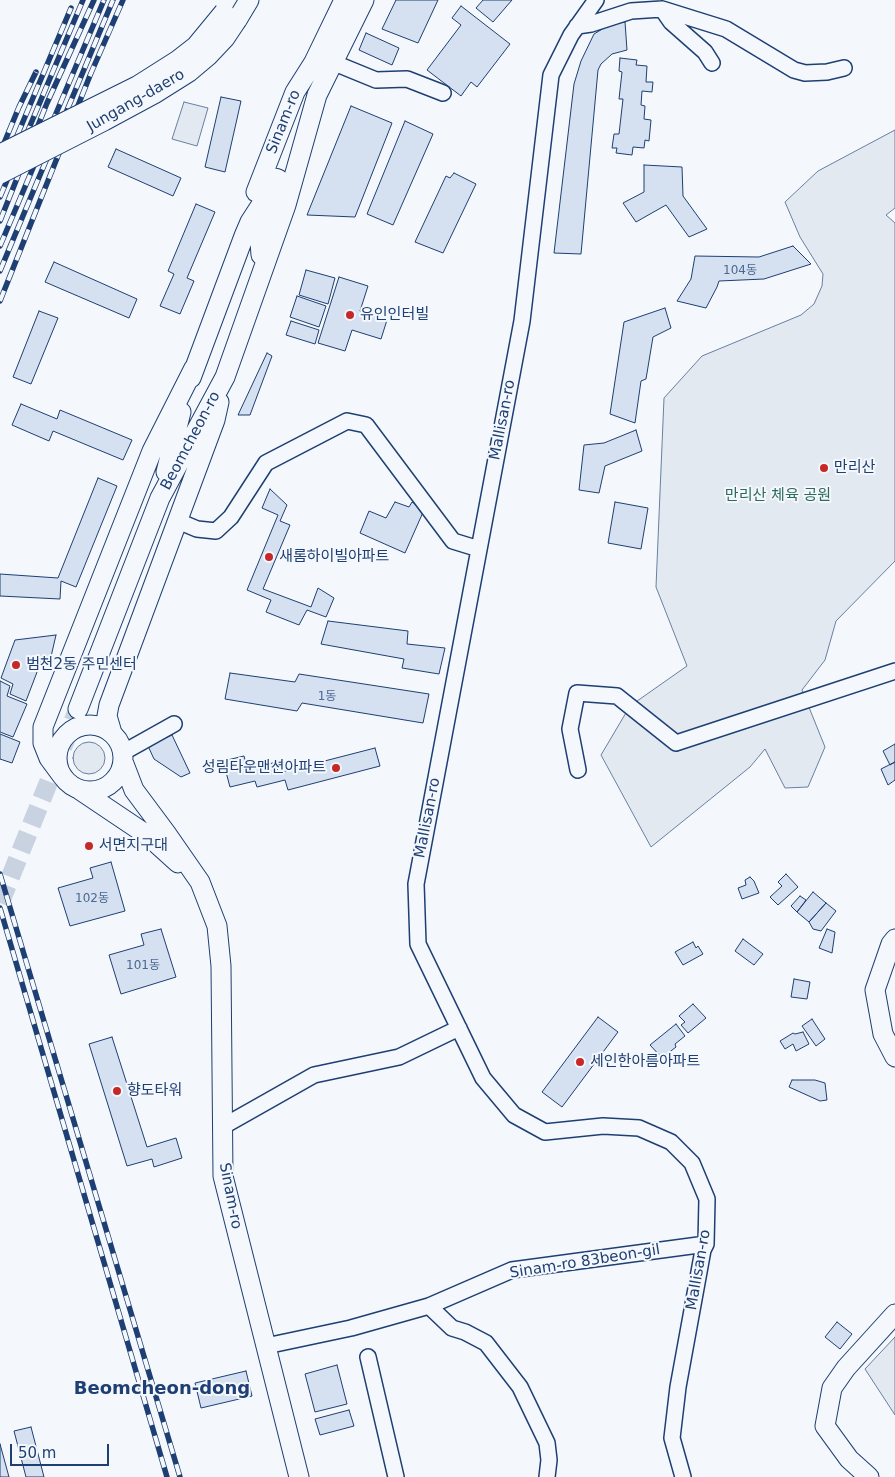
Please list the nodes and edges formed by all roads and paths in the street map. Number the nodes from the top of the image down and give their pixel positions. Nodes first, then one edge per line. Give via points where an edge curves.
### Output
1 (249, 0) edge
2 (344, 0) edge
3 (364, 0) edge
4 (596, 0) edge
5 (662, 9) junction
6 (231, 11) edge
7 (577, 26) junction
8 (332, 62) junction
9 (712, 63) dead end
10 (844, 68) dead end
11 (443, 93) dead end
12 (304, 136) joint
13 (0, 154) edge
14 (0, 174) edge
15 (250, 222) junction
16 (263, 271) junction
17 (194, 368) junction
18 (225, 377) junction
19 (160, 498) junction
20 (178, 522) junction
21 (479, 549) junction
22 (895, 671) edge
23 (78, 709) tunnel mouth
24 (174, 724) dead end
25 (112, 733) junction
26 (124, 758) junction
27 (578, 770) dead end
28 (63, 776) junction
29 (80, 790) junction
30 (200, 882) junction
31 (895, 939) edge
32 (459, 1028) junction
33 (895, 1057) edge
34 (222, 1127) junction
35 (706, 1244) junction
36 (429, 1306) junction
37 (895, 1314) edge
38 (266, 1346) junction
39 (368, 1357) dead end
40 (299, 1477) edge
41 (396, 1477) edge
42 (547, 1477) edge
43 (683, 1477) edge
44 (869, 1477) edge

1 - 6 main road, Jungang-daero
2 - 15 main road, Sinam-ro via 314,62 295,92 251,205
3 - 8 main road, Sinam-ro
4 - 7 street, Mallisan-ro
5 - 7 street via 631,11
5 - 9 street
5 - 10 street via 726,29 794,70 805,73
6 - 13 main road, Jungang-daero, bridge via 196,46 137,86
6 - 14 main road, Jungang-daero, bridge via 225,38 189,72 129,108
7 - 21 street, Mallisan-ro via 551,75 522,321
8 - 11 street via 376,80 407,79
8 - 12 main road, Sinam-ro via 316,95
12 - 16 main road, Beomcheon-ro via 286,205
15 - 16 main road via 270,182 278,179 260,242
15 - 17 main road, Beomcheon-ro
16 - 18 main road, Beomcheon-ro
17 - 19 main road, Beomcheon-ro
17 - 28 main road via 152,451 43,727 43,743 49,758
18 - 19 main road, Beomcheon-ro
18 - 20 main road via 215,420
19 - 23 main road
20 - 21 street via 216,531 231,516 266,463 347,421 366,425 453,541
20 - 25 main road via 109,705 107,716
21 - 32 street, Mallisan-ro via 416,884 418,944
22 - 27 street via 676,742 617,696 577,693 570,729
24 - 26 street
25 - 26 main road via 120,742
25 - 28 main road via 103,727 82,725 64,737 59,746 58,762
26 - 29 main road via 120,774 112,783 91,792
26 - 30 main road via 134,790
28 - 29 main road
29 - 30 main road via 147,835
30 - 34 main road, Sinam-ro via 217,926 221,966
31 - 33 main road via 875,990 883,1034
32 - 34 street via 399,1057 314,1075
32 - 35 street, Mallisan-ro via 484,1078 514,1115 545,1132 603,1126 639,1128 671,1142 692,1163 707,1199
34 - 38 main road, Sinam-ro via 223,1176
35 - 36 street, Sinam-ro 83beon-gil via 512,1270
35 - 43 street, Mallisan-ro via 678,1386 672,1438
36 - 38 street, Sinam-ro 83beon-gil via 351,1328
36 - 42 street via 452,1328 486,1343 520,1387 547,1443
37 - 44 main road via 832,1388 825,1426 849,1459
38 - 40 main road, Sinam-ro
39 - 41 street

